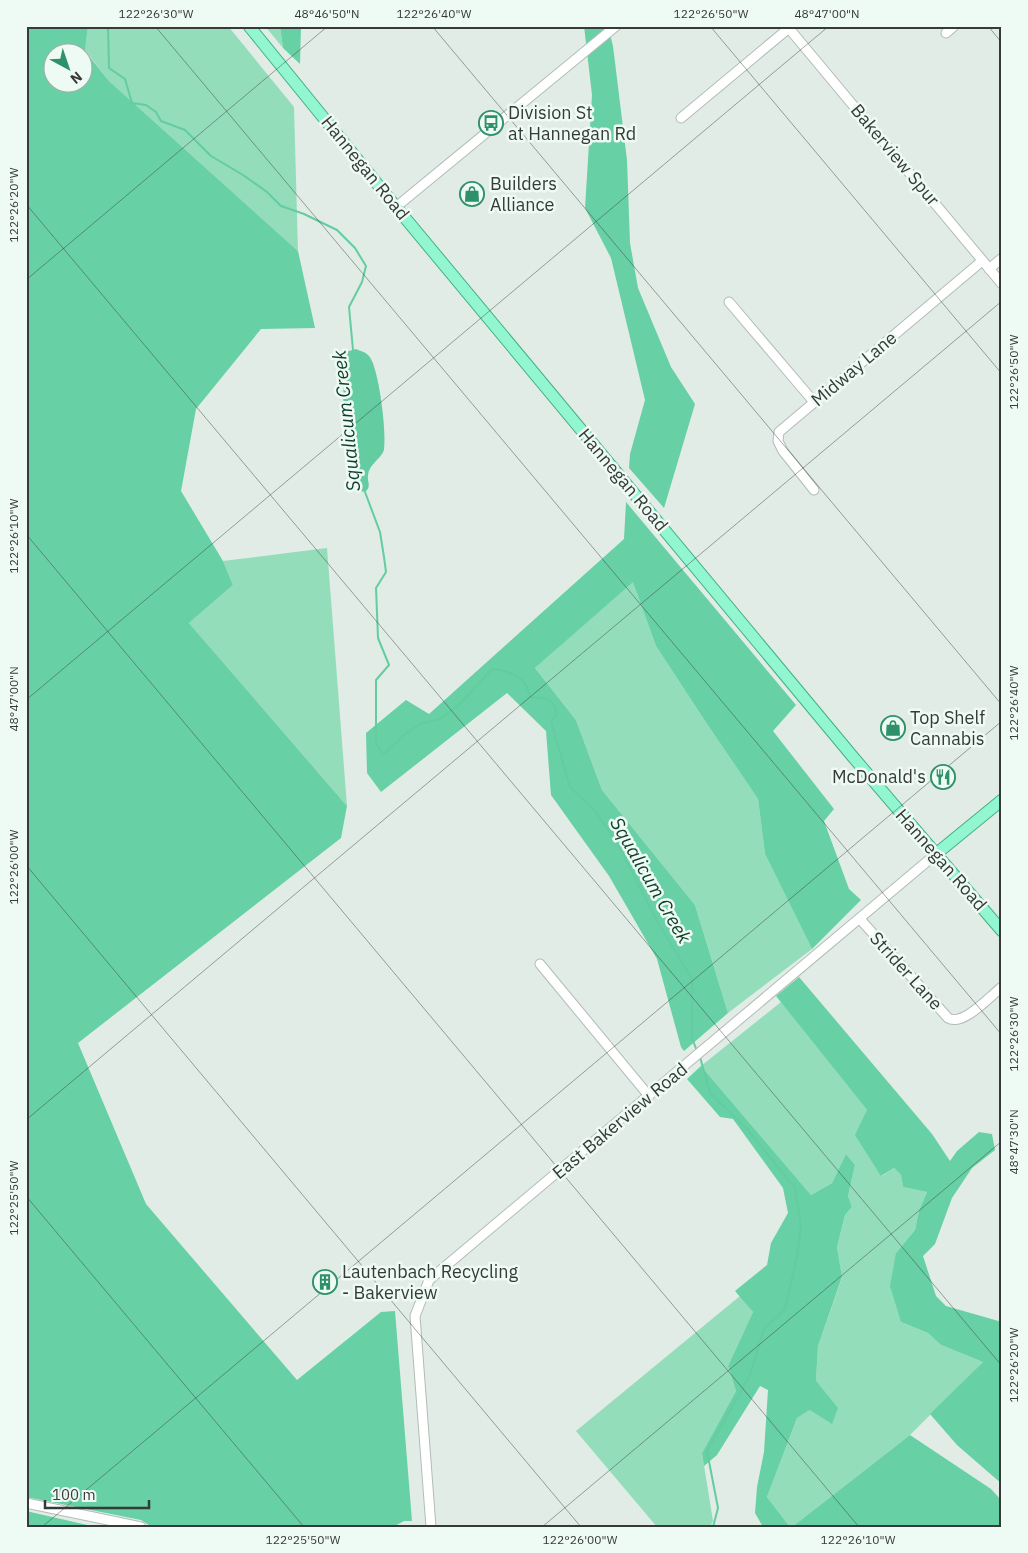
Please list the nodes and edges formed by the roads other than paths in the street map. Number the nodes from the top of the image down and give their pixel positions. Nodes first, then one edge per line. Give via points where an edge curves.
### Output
1 (248, 26) edge
2 (616, 26) edge
3 (954, 26) edge
4 (788, 27) edge
5 (946, 33) dead end
6 (681, 118) dead end
7 (396, 207) junction
8 (1002, 258) edge
9 (982, 261) junction
10 (989, 269) junction
11 (1002, 284) edge
12 (729, 302) dead end
13 (814, 402) junction
14 (814, 490) dead end
15 (1002, 800) edge
16 (936, 854) junction
17 (860, 919) junction
18 (1002, 930) edge
19 (540, 964) dead end
20 (1002, 987) edge
21 (650, 1096) junction
22 (26, 1503) edge
23 (141, 1527) edge
24 (431, 1527) edge

1 - 7 main road, Hannegan Road
2 - 7 street
3 - 5 street
4 - 6 street
4 - 9 street, Bakerview Spur
7 - 16 main road, Hannegan Road
8 - 10 street
9 - 10 street, Bakerview Spur
9 - 13 street, Midway Lane
10 - 11 street, Bakerview Spur
12 - 13 street
13 - 14 street, Midway Lane via 779,432 778,441
15 - 16 main road, East Bakerview Road
16 - 17 street, East Bakerview Road
16 - 18 main road, Hannegan Road
17 - 20 street, Strider Lane via 952,1021 962,1019
17 - 21 street, East Bakerview Road
19 - 21 street
21 - 24 street, East Bakerview Road via 429,1280 415,1316
22 - 23 street

